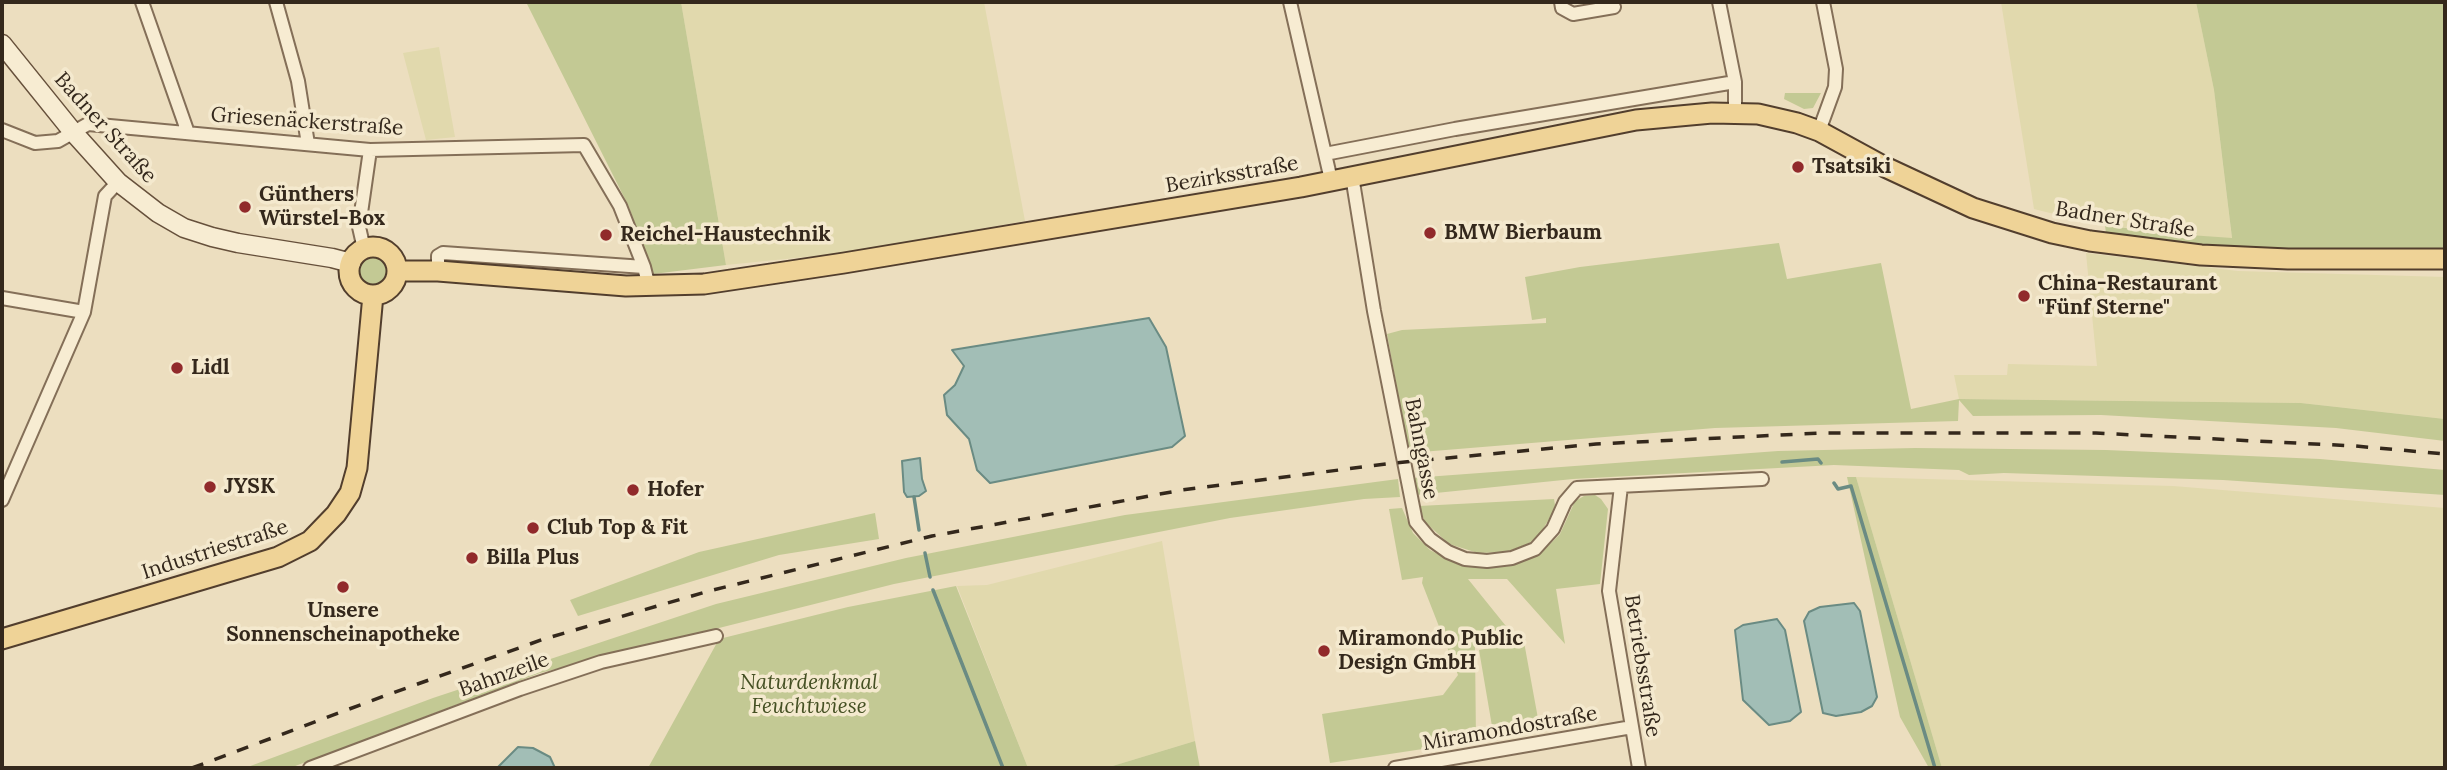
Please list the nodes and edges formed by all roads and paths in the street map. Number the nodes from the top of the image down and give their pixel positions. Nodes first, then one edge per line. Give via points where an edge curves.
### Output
1 (142, 2) edge
2 (276, 2) edge
3 (1290, 2) edge
4 (1561, 2) edge
5 (1719, 2) edge
6 (1823, 2) edge
7 (1614, 7) dead end
8 (2, 44) edge
9 (1735, 82) junction
10 (1735, 113) junction
11 (2, 130) edge
12 (1819, 131) junction
13 (73, 132) junction
14 (188, 132) junction
15 (308, 144) junction
16 (370, 150) junction
17 (1325, 154) junction
18 (1352, 176) junction
19 (1331, 180) junction
20 (118, 182) junction
21 (358, 256) junction
22 (2445, 259) edge
23 (644, 267) junction
24 (397, 271) junction
25 (438, 271) junction
26 (649, 287) junction
27 (373, 295) junction
28 (2, 298) edge
29 (84, 312) junction
30 (1762, 479) dead end
31 (1621, 486) junction
32 (2, 500) edge
33 (716, 636) dead end
34 (2, 639) edge
35 (1632, 727) junction
36 (310, 768) edge
37 (1395, 768) edge
38 (1639, 768) edge

1 - 14 street
2 - 15 street via 298,81
3 - 17 street
4 - 7 street via 1562,8 1573,14
5 - 9 street
6 - 12 street via 1836,69 1835,87
8 - 13 street, Badner Straße
9 - 10 street
9 - 17 street
10 - 12 main road, Bezirksstraße via 1779,117
10 - 18 main road, Bezirksstraße via 1636,120
11 - 13 street, Griesenäckerstraße via 35,143 58,141
12 - 22 main road, Badner Straße via 1973,208 2090,241 2202,255
13 - 14 street, Griesenäckerstraße via 88,124
13 - 20 street, Badner Straße
14 - 15 street, Griesenäckerstraße
15 - 16 street, Griesenäckerstraße
16 - 21 street
16 - 23 street, Griesenäckerstraße via 584,145 620,206
17 - 19 street
18 - 19 main road, Bezirksstraße
18 - 31 street, Bahngasse via 1416,522 1430,539 1465,559 1513,558 1535,549 1577,488
19 - 26 main road, Bezirksstraße via 806,270
20 - 21 street, Badner Straße via 184,228 238,243 324,256
20 - 29 street via 105,196
21 - 24 main road via 372,247 387,251
21 - 27 main road via 351,278 359,290
23 - 25 street via 443,253 438,256
23 - 26 street
24 - 25 main road
24 - 27 main road via 387,290
25 - 26 main road
27 - 34 main road, Industriestraße via 357,468 350,493 310,541 278,557
28 - 29 street
29 - 32 street
30 - 31 street
31 - 35 street, Betriebsstraße via 1609,591
33 - 36 street, Bahnzeile via 589,666
35 - 37 street, Miramondostraße
35 - 38 street, Betriebsstraße

